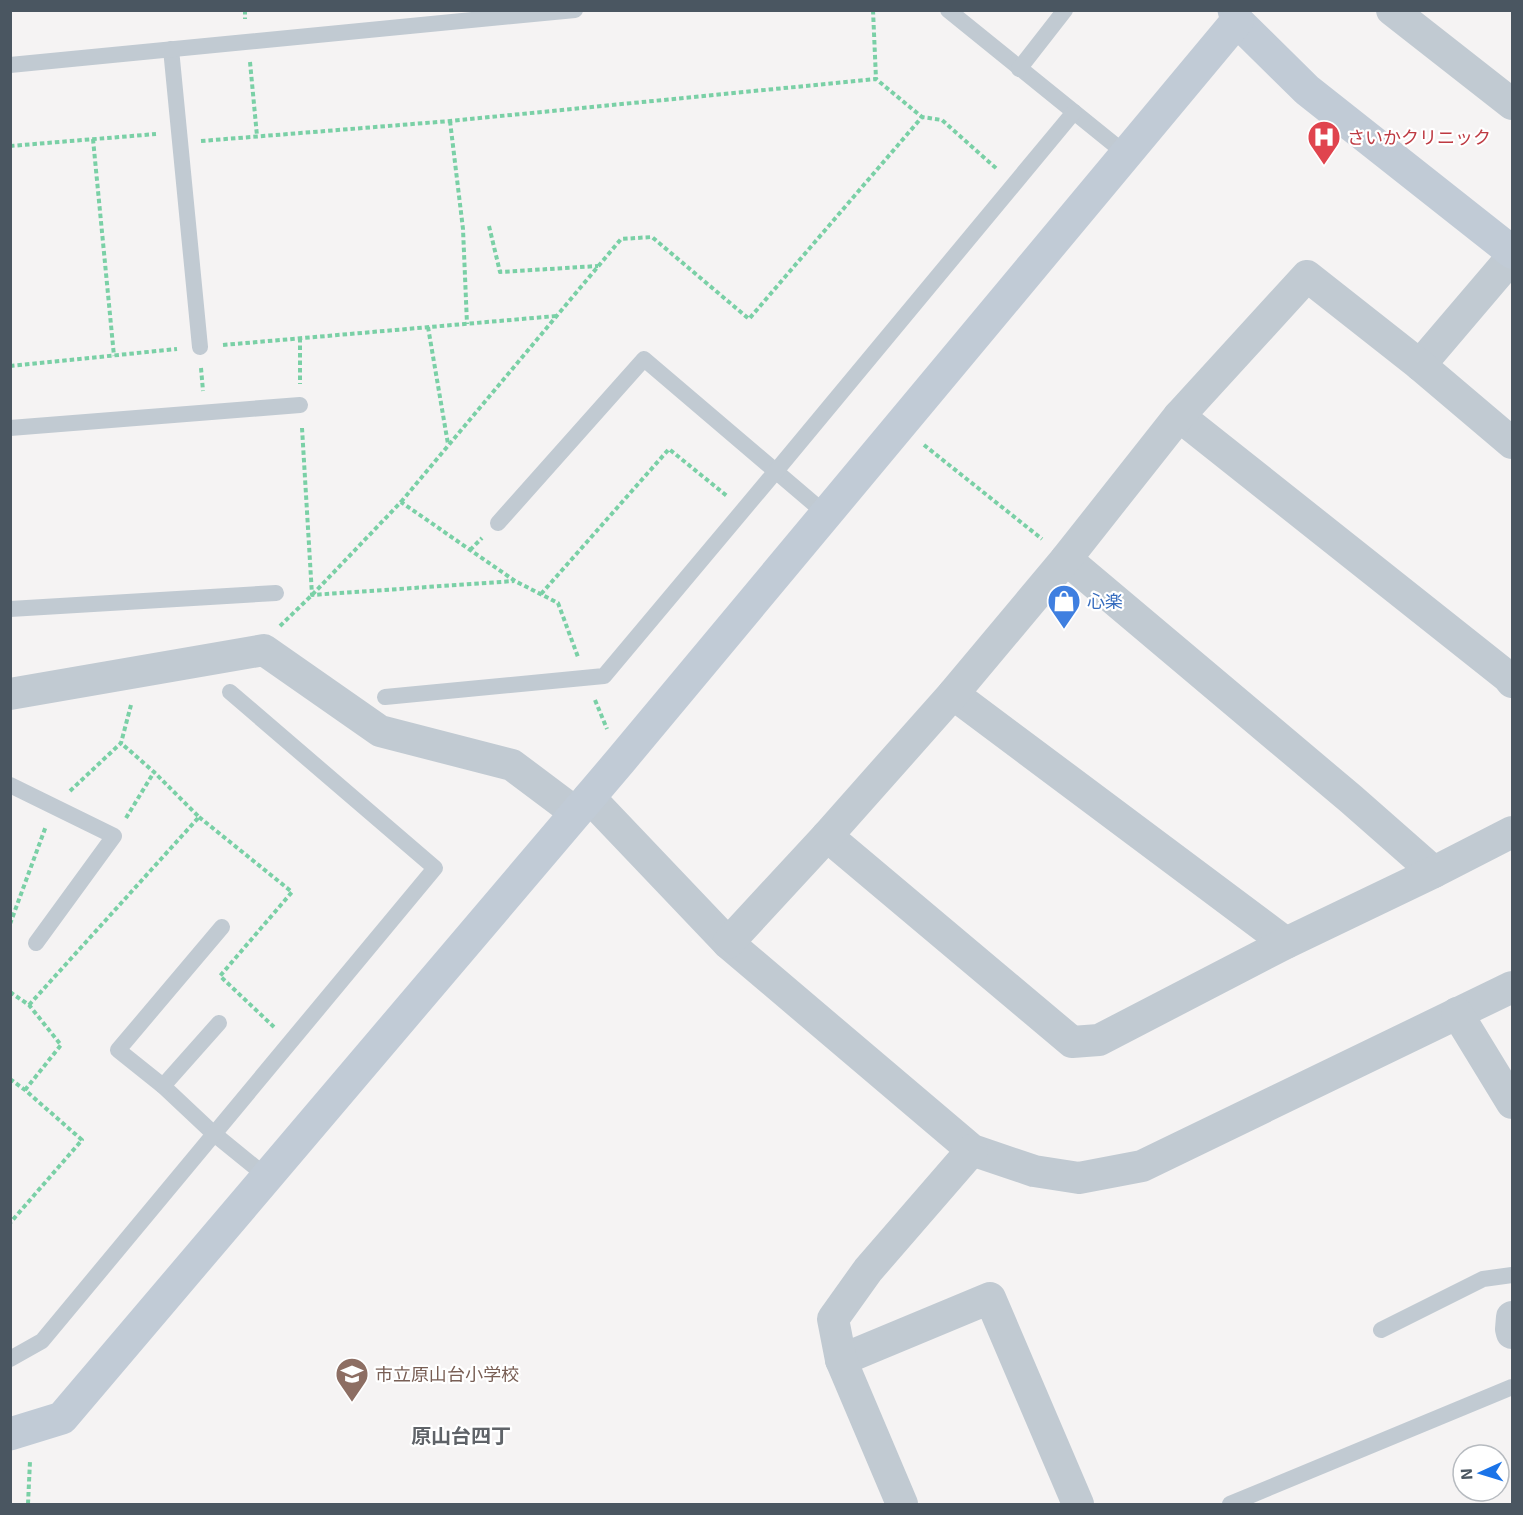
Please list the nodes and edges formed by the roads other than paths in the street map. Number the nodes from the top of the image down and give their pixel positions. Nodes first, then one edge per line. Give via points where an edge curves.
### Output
1 (575, 10) edge
2 (948, 10) edge
3 (1065, 10) edge
4 (1392, 10) edge
5 (1236, 16) edge
6 (171, 49) junction
7 (10, 64) edge
8 (1019, 69) junction
9 (1512, 104) edge
10 (1074, 112) junction
11 (1126, 154) junction
12 (1512, 252) edge
13 (1512, 257) edge
14 (200, 347) road end
15 (1420, 365) junction
16 (300, 405) road end
17 (1179, 416) junction
18 (10, 428) edge
19 (1512, 443) edge
20 (776, 471) junction
21 (826, 514) junction
22 (498, 523) dead end
23 (1066, 559) junction
24 (276, 593) dead end
25 (10, 609) edge
26 (1512, 682) edge
27 (230, 692) dead end
28 (10, 694) edge
29 (953, 694) junction
30 (385, 698) dead end
31 (10, 785) edge
32 (583, 805) junction
33 (1512, 832) edge
34 (827, 836) junction
35 (1434, 872) junction
36 (222, 927) dead end
37 (1286, 942) junction
38 (36, 943) dead end
39 (729, 943) junction
40 (1512, 987) edge
41 (1457, 1013) junction
42 (219, 1023) dead end
43 (163, 1086) junction
44 (1512, 1103) edge
45 (213, 1133) junction
46 (972, 1150) junction
47 (267, 1177) junction
48 (1512, 1275) edge
49 (1512, 1317) edge
50 (1380, 1329) dead end
51 (1512, 1333) edge
52 (10, 1359) edge
53 (840, 1360) junction
54 (1512, 1387) edge
55 (21, 1431) edge
56 (902, 1504) edge
57 (1078, 1504) edge
58 (1230, 1504) edge

1 - 6 lane
2 - 8 lane
3 - 8 lane
4 - 9 street
5 - 11 street
5 - 12 street via 1307,90
6 - 7 lane
6 - 14 lane
8 - 10 lane
10 - 11 lane
10 - 20 lane
11 - 21 street
13 - 15 street
15 - 17 street via 1307,276
15 - 19 street
16 - 18 lane
17 - 23 street
17 - 26 street
20 - 21 lane
20 - 22 lane via 644,359
20 - 30 lane via 604,676
21 - 32 street
23 - 29 street
23 - 35 street
24 - 25 lane
27 - 45 lane via 435,868
28 - 32 street via 264,650 380,730 512,765
29 - 34 street
29 - 37 street
31 - 38 lane via 114,836
32 - 39 street
32 - 47 street
33 - 35 street
34 - 37 street via 1072,1042 1100,1040
34 - 39 street
35 - 37 street
36 - 43 lane via 118,1050
39 - 46 street
40 - 41 street
41 - 44 street
41 - 46 street via 1142,1166 1079,1178 1034,1171
42 - 43 lane
43 - 45 lane
45 - 47 lane
45 - 52 lane via 42,1341
46 - 53 street via 868,1270 833,1318
47 - 55 street via 62,1418
48 - 50 lane via 1483,1279
49 - 51 street
53 - 56 street
53 - 57 street via 990,1298
54 - 58 lane

